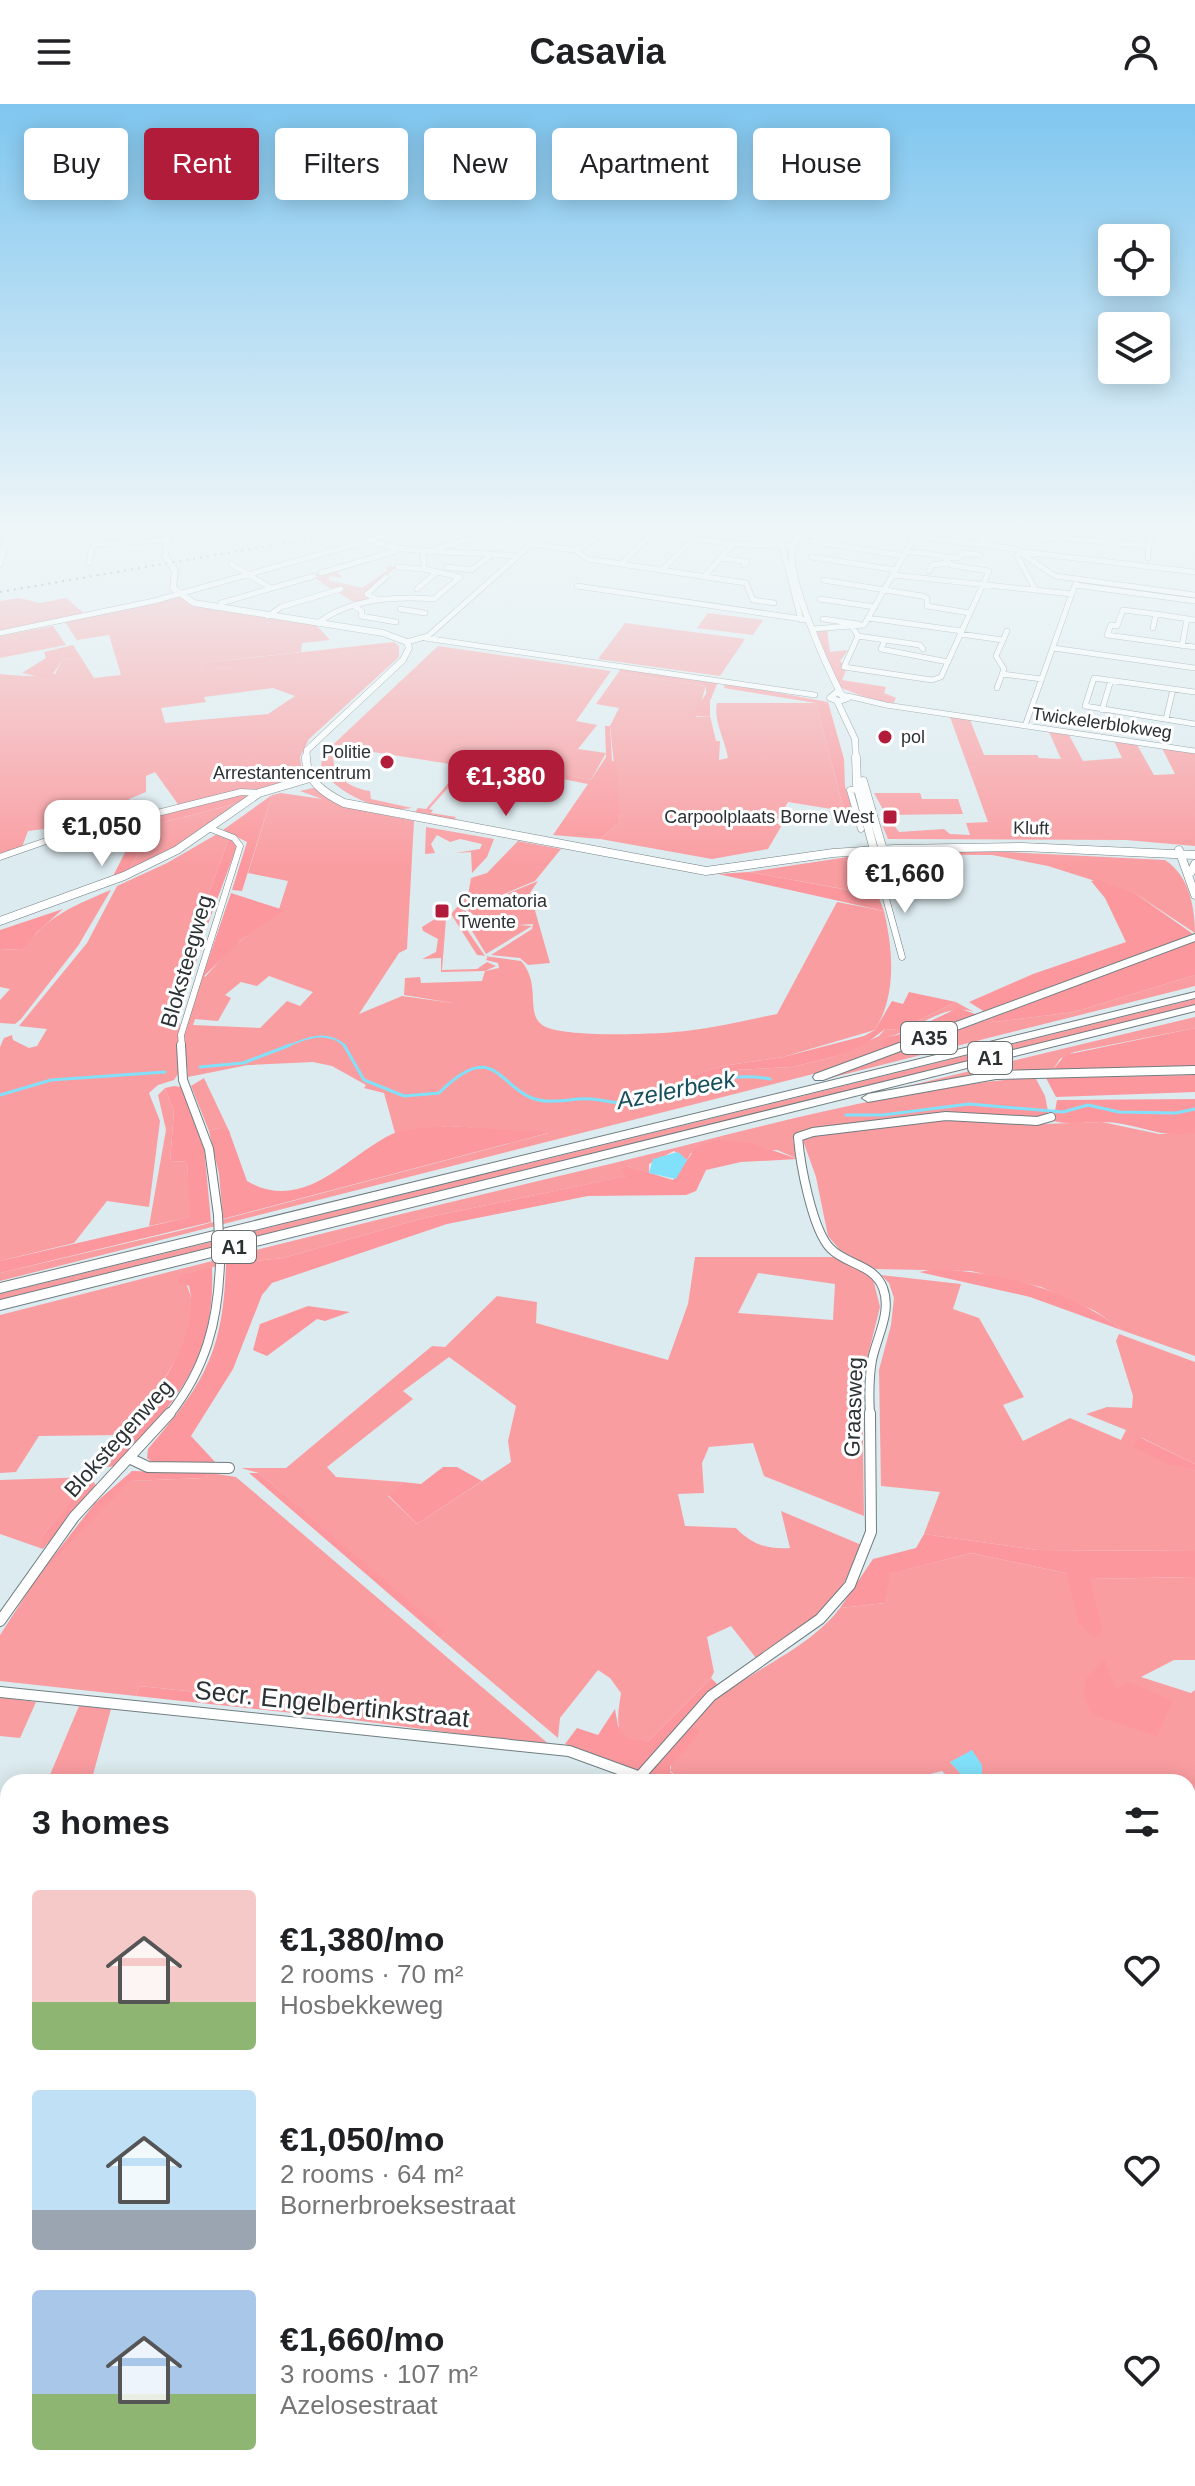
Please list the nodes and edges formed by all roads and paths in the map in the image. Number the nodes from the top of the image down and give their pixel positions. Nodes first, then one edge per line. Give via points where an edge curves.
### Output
1 (407, 644) edge
2 (467, 644) edge
3 (818, 644) edge
4 (854, 644) edge
5 (883, 644) edge
6 (914, 644) edge
7 (956, 644) edge
8 (1001, 644) edge
9 (1054, 644) edge
10 (1169, 644) edge
11 (1182, 646) joint
12 (1195, 647) edge
13 (1053, 648) junction
14 (923, 649) dead end
15 (948, 662) junction
16 (1195, 668) edge
17 (1002, 674) junction
18 (1042, 679) junction
19 (1111, 680) junction
20 (997, 688) dead end
21 (1173, 689) junction
22 (1195, 692) edge
23 (815, 695) dead end
24 (842, 697) junction
25 (1102, 710) junction
26 (1166, 719) junction
27 (1195, 724) edge
28 (1025, 726) junction
29 (1195, 751) edge
30 (310, 778) junction
31 (862, 790) junction
32 (259, 793) junction
33 (211, 829) junction
34 (861, 829) dead end
35 (878, 847) junction
36 (1186, 852) edge
37 (0, 857) edge
38 (1194, 872) edge
39 (1195, 895) edge
40 (0, 921) edge
41 (1195, 937) edge
42 (902, 957) dead end
43 (1195, 995) edge
44 (1195, 1008) edge
45 (1195, 1070) edge
46 (785, 1110) junction
47 (1051, 1117) dead end
48 (659, 1126) junction
49 (220, 1263) joint
50 (0, 1288) edge
51 (0, 1305) edge
52 (129, 1458) junction
53 (229, 1468) dead end
54 (0, 1621) edge
55 (0, 1692) edge
56 (638, 1774) edge
57 (642, 1774) edge

1 - 30 main road via 403,660 309,747 305,764
2 - 23 street
3 - 24 main road
4 - 15 street via 844,667 936,680
5 - 15 street via 881,649
6 - 14 street
7 - 15 street
8 - 17 street via 996,656
9 - 13 street
10 - 11 street
11 - 12 street
13 - 16 street
13 - 18 street
17 - 18 street
17 - 20 street
18 - 28 street
19 - 21 street
19 - 25 street
19 - 25 street via 1093,679 1085,706
21 - 22 street
21 - 26 street
24 - 28 street, Twickelerblokweg
24 - 31 main road
25 - 26 street
26 - 27 street
28 - 29 street, Twickelerblokweg
30 - 32 main road
30 - 35 main road, Kluft via 353,806 694,869 740,869
31 - 34 street via 850,790
31 - 35 main road
32 - 33 main road
32 - 37 street via 241,792
33 - 40 main road via 111,882
33 - 49 street, Bloksteegweg, bridge via 240,846 181,1035 183,1080 209,1149
35 - 36 main road, Kluft
35 - 42 street via 887,876 881,883
36 - 38 main road
36 - 39 main road
41 - 48 highway, A35 via 864,1062 692,1110
43 - 48 highway, A1
44 - 46 highway, A1
45 - 46 highway, A35 via 996,1075
46 - 51 highway, A1
47 - 57 street, Graasweg via 1037,1121 946,1116 798,1137 822,1236 832,1249 873,1273 885,1294 871,1369 871,1532 839,1600 819,1623 723,1687
48 - 50 highway, A1
49 - 52 street, Blokstegenweg via 217,1329 200,1371 178,1406
52 - 53 street via 148,1467
52 - 54 street, Blokstegenweg via 53,1541
55 - 56 street, Secr. Engelbertinkstraat via 569,1751

